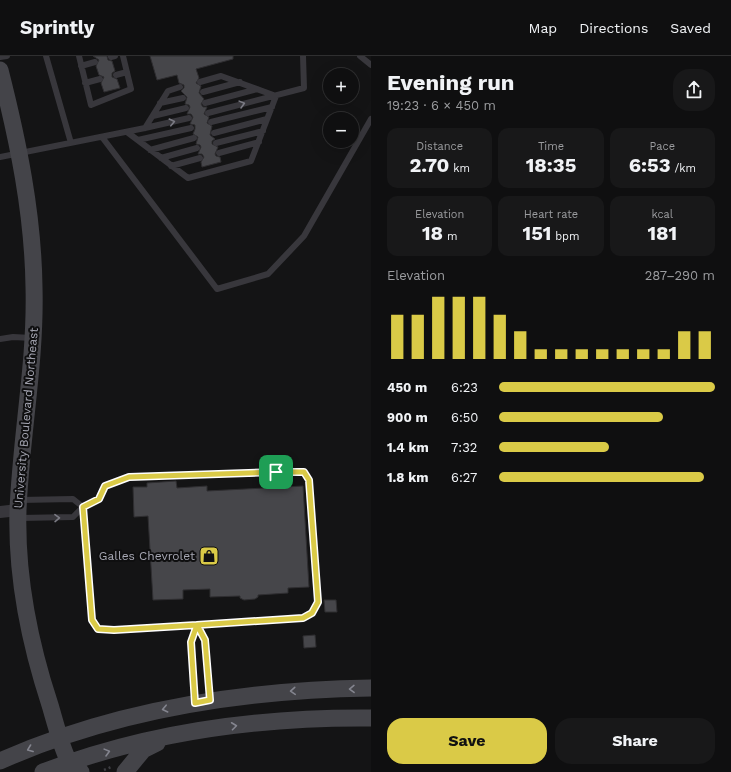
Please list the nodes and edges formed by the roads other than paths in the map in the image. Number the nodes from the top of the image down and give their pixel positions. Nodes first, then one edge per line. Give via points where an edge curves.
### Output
1 (7, 56) edge
2 (46, 56) edge
3 (79, 56) edge
4 (123, 56) edge
5 (303, 56) edge
6 (360, 56) edge
7 (0, 57) edge
8 (95, 62) dead end
9 (371, 65) edge
10 (81, 66) junction
11 (0, 70) edge
12 (127, 72) junction
13 (116, 75) dead end
14 (100, 79) dead end
15 (200, 82) dead end
16 (240, 82) junction
17 (85, 83) junction
18 (180, 87) dead end
19 (257, 89) junction
20 (203, 92) dead end
21 (276, 96) junction
22 (183, 98) dead end
23 (160, 103) junction
24 (206, 103) dead end
25 (272, 107) junction
26 (186, 108) dead end
27 (208, 113) dead end
28 (153, 116) junction
29 (189, 118) dead end
30 (371, 119) edge
31 (267, 120) junction
32 (211, 122) dead end
33 (146, 128) junction
34 (191, 128) dead end
35 (263, 131) junction
36 (127, 132) junction
37 (214, 133) dead end
38 (102, 137) junction
39 (194, 138) dead end
40 (138, 140) junction
41 (259, 142) junction
42 (71, 143) junction
43 (216, 143) dead end
44 (197, 148) dead end
45 (150, 150) junction
46 (20, 153) junction
47 (219, 153) dead end
48 (0, 157) edge
49 (160, 158) junction
50 (200, 158) dead end
51 (171, 166) junction
52 (34, 338) junction
53 (0, 339) edge
54 (83, 507) junction
55 (18, 509) junction
56 (0, 512) edge
57 (197, 625) junction
58 (371, 688) edge
59 (202, 702) junction
60 (371, 718) edge
61 (171, 736) junction
62 (60, 738) junction
63 (0, 761) edge
64 (73, 769) edge
65 (43, 772) edge
66 (125, 772) edge

1 - 7 lane
2 - 42 lane
3 - 10 lane
4 - 12 lane
5 - 21 lane via 304,88
6 - 9 lane
8 - 10 lane
10 - 17 lane
11 - 46 main road, University Boulevard Northeast
12 - 13 lane
12 - 17 lane via 131,89 91,105
14 - 17 lane
15 - 16 lane via 222,76
16 - 19 lane
16 - 20 lane
18 - 23 lane via 168,91
19 - 21 lane
19 - 24 lane
21 - 25 lane
27 -> 21 lane
22 - 23 lane
23 - 28 lane
25 - 31 lane
25 - 32 lane
26 - 28 lane
28 - 33 lane
33 -> 29 lane
30 - 38 lane via 304,236 268,274 217,289
31 - 35 lane
31 - 37 lane
33 - 36 lane
34 - 40 lane
35 - 41 lane
35 - 43 lane
36 - 38 lane
36 - 40 lane
38 - 42 lane
39 - 45 lane
40 - 45 lane
41 - 47 lane
41 - 51 lane via 251,161 188,178
42 - 46 lane
44 - 49 lane
45 - 49 lane
46 - 48 lane
46 - 52 main road, University Boulevard Northeast via 33,250
49 - 51 lane
50 - 51 lane
52 - 53 lane
52 - 55 main road, University Boulevard Northeast
54 - 55 lane via 73,499
55 -> 54 lane via 73,517
54 - 57 lane via 92,620 98,629
54 - 57 lane via 99,499 105,486 129,477 304,472 309,480 318,602 312,613 303,618
55 - 56 street
55 - 62 main road, University Boulevard Northeast via 20,571 28,629
57 - 59 lane via 191,642
57 - 59 lane via 205,640
58 -> 59 main road via 253,694
59 -> 62 main road via 135,715
61 -> 60 main road via 252,723
64 -> 61 main road via 131,745
61 - 66 main road via 143,750
62 -> 63 main road
62 - 64 main road, University Boulevard Northeast
64 - 65 main road

